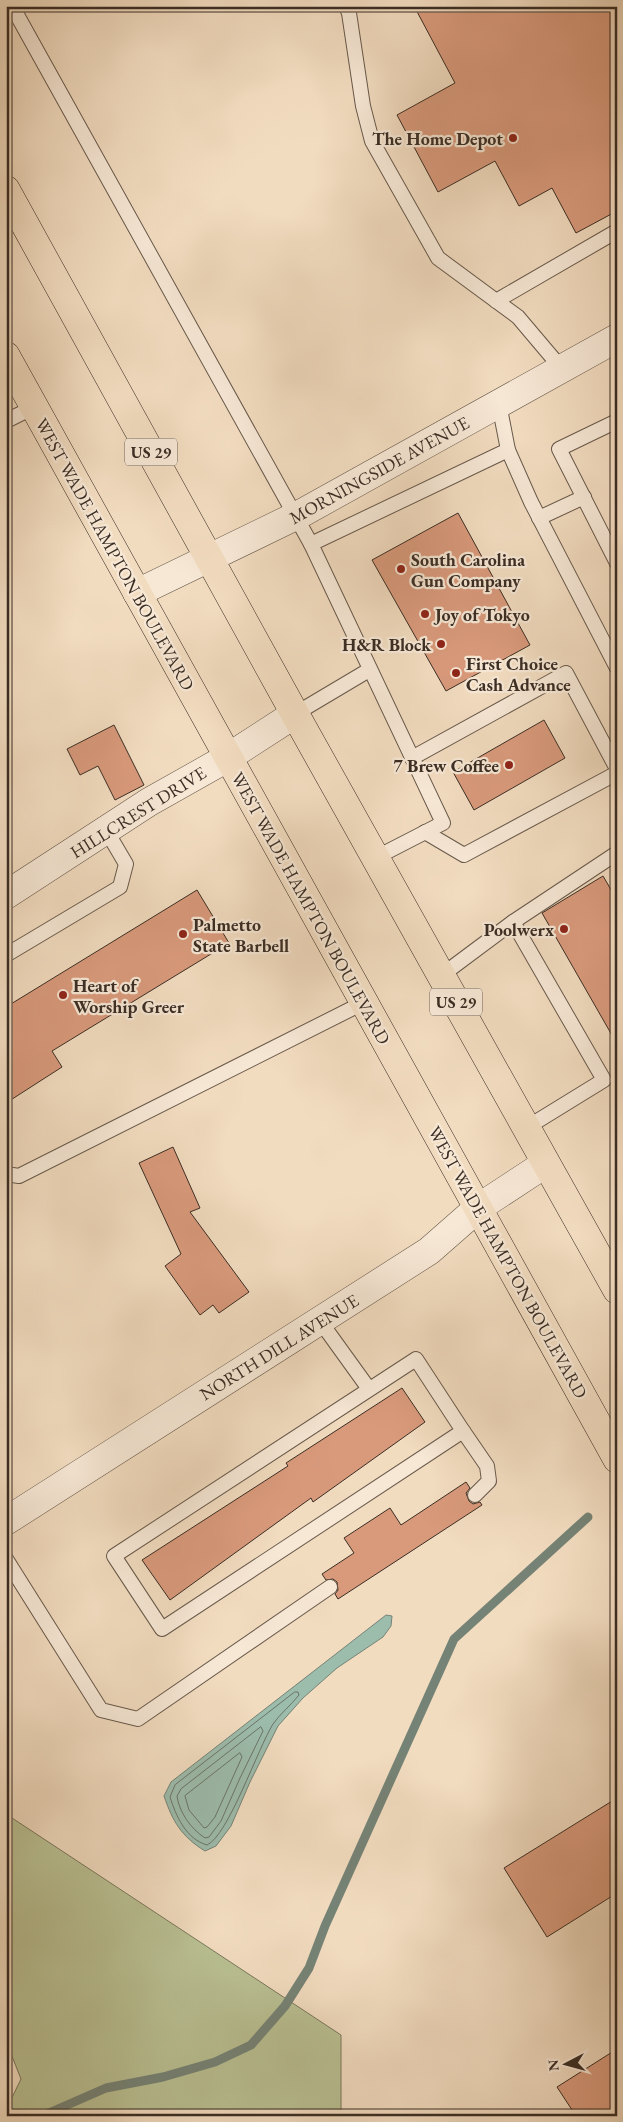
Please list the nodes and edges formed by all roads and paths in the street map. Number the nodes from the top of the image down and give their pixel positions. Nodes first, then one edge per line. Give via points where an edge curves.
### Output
1 (12, 6) edge
2 (346, 6) edge
3 (6, 190) edge
4 (617, 231) edge
5 (496, 302) junction
6 (617, 338) edge
7 (6, 356) edge
8 (562, 369) junction
9 (499, 404) junction
10 (34, 407) junction
11 (6, 421) edge
12 (617, 421) edge
13 (508, 450) junction
14 (584, 497) junction
15 (296, 516) junction
16 (539, 518) junction
17 (310, 544) junction
18 (209, 558) junction
19 (617, 563) edge
20 (137, 593) junction
21 (617, 668) edge
22 (369, 670) junction
23 (295, 714) junction
24 (227, 758) junction
25 (412, 758) junction
26 (617, 768) edge
27 (617, 773) edge
28 (106, 830) junction
29 (425, 832) junction
30 (617, 853) edge
31 (375, 858) junction
32 (6, 895) edge
33 (513, 922) junction
34 (6, 955) edge
35 (442, 975) junction
36 (363, 1003) junction
37 (526, 1128) junction
38 (546, 1164) junction
39 (6, 1174) edge
40 (478, 1208) junction
41 (617, 1290) edge
42 (320, 1321) junction
43 (369, 1389) junction
44 (463, 1431) junction
45 (617, 1459) edge
46 (475, 1495) dead end
47 (6, 1521) edge
48 (6, 1559) edge
49 (330, 1586) dead end

1 - 15 lane
2 - 5 lane via 372,141 438,258
3 - 18 main road, US 29
4 - 5 lane
5 - 8 lane via 518,317
6 - 8 street, MORNINGSIDE AVENUE
7 - 10 main road, WEST WADE HAMPTON BOULEVARD
8 - 9 street, MORNINGSIDE AVENUE
9 - 13 lane
9 - 15 street, MORNINGSIDE AVENUE
10 - 11 lane
10 - 20 main road, WEST WADE HAMPTON BOULEVARD
12 - 14 lane via 559,449
13 - 16 lane
13 - 17 lane
14 - 16 lane
14 - 19 lane
15 - 17 lane
15 - 18 street, MORNINGSIDE AVENUE
16 - 21 lane
17 - 22 lane
18 - 20 street, MORNINGSIDE AVENUE
18 - 23 main road, US 29
20 - 24 main road, WEST WADE HAMPTON BOULEVARD
22 - 23 lane
22 - 25 lane
23 - 24 street, HILLCREST DRIVE
23 - 31 main road, US 29
24 - 28 street, HILLCREST DRIVE via 148,802
24 - 36 main road, WEST WADE HAMPTON BOULEVARD
25 - 26 lane via 566,673
25 - 29 lane via 443,823
27 - 29 lane via 464,854
28 - 32 street, HILLCREST DRIVE
28 - 34 lane via 126,864 120,887
29 - 31 lane
30 - 33 lane
31 - 35 main road, US 29
33 - 35 lane
33 - 37 lane via 604,1080
35 - 37 main road, US 29
36 - 39 lane via 19,1176
36 - 40 main road, WEST WADE HAMPTON BOULEVARD
37 - 38 main road, US 29
38 - 40 street, NORTH DILL AVENUE
38 - 41 main road, US 29
40 - 42 street, NORTH DILL AVENUE via 429,1251
40 - 45 main road, WEST WADE HAMPTON BOULEVARD
42 - 43 lane
42 - 47 street, NORTH DILL AVENUE
43 - 44 lane via 416,1359
43 - 44 lane via 114,1556 162,1629
44 - 46 lane via 487,1466 489,1481
48 - 49 lane via 101,1710 138,1719

